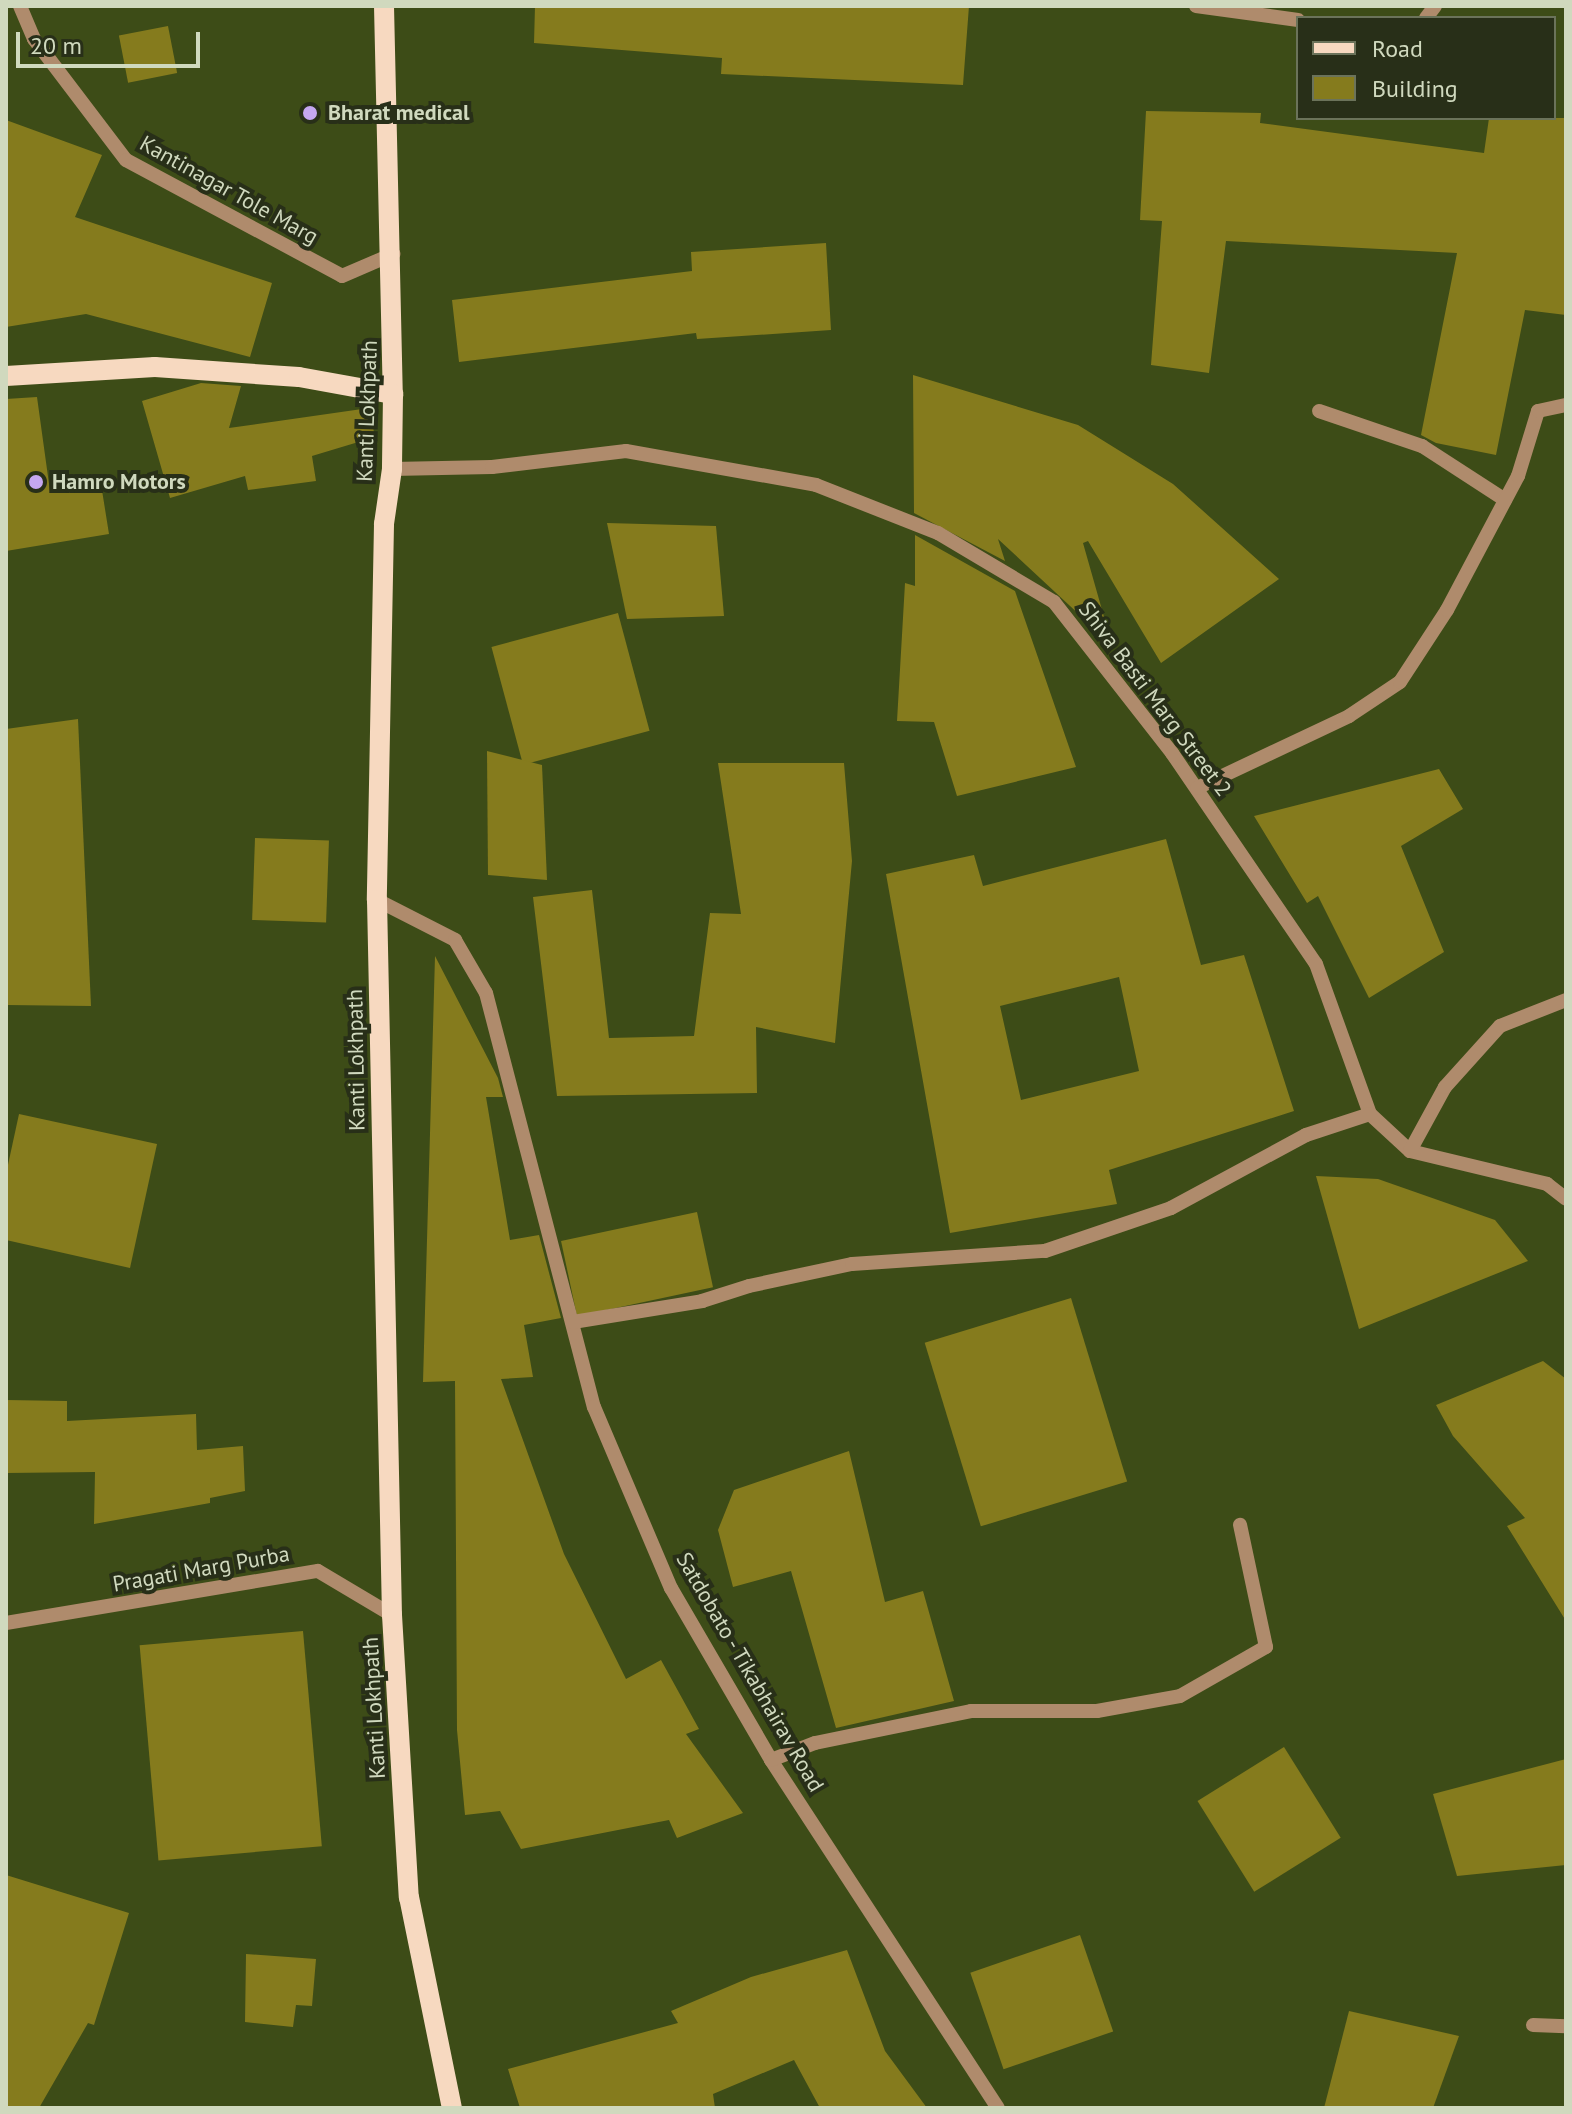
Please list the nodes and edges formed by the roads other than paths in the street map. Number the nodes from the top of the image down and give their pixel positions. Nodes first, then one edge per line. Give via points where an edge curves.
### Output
1 (20, 6) edge
2 (384, 6) edge
3 (1196, 6) edge
4 (1296, 20) edge
5 (393, 254) junction
6 (6, 376) edge
7 (393, 394) junction
8 (1566, 405) edge
9 (1319, 411) dead end
10 (392, 469) junction
11 (1505, 500) junction
12 (1197, 788) junction
13 (377, 900) junction
14 (1566, 1000) edge
15 (1370, 1114) junction
16 (1410, 1151) junction
17 (1566, 1199) edge
18 (573, 1322) junction
19 (1240, 1525) dead end
20 (392, 1615) junction
21 (6, 1623) edge
22 (771, 1760) junction
23 (1533, 2025) dead end
24 (1566, 2026) edge
25 (452, 2108) edge
26 (998, 2108) edge

1 - 5 street, Kantinagar Tole Marg via 34,39 126,160 342,276
2 - 5 main road, Kanti Lokhpath
3 - 4 street
5 - 7 main road, Kanti Lokhpath
6 - 7 main road via 155,367 299,377
7 - 10 main road, Kanti Lokhpath
8 - 11 street via 1538,411
9 - 11 street via 1422,446
10 - 12 street, Shiva Basti Marg Street 2 via 492,467 626,451 816,485 911,523 1054,602
10 - 13 main road, Kanti Lokhpath via 384,524
11 - 12 street via 1447,610 1400,682 1349,716
12 - 15 street, Shiva Basti Marg Street 2 via 1316,964
13 - 18 street, Satdobato - Tikabhairav Road via 455,940 486,993
13 - 20 main road, Kanti Lokhpath
14 - 16 street via 1500,1026 1445,1087
15 - 16 street, Shiva Basti Marg Street 2
15 - 18 street via 1306,1135 1171,1208 1045,1251 852,1264 702,1301
16 - 17 street, Shiva Basti Marg Street 2 via 1547,1184
18 - 22 street, Satdobato - Tikabhairav Road via 594,1407 671,1588
19 - 22 street via 1266,1647 1180,1696 1097,1711 971,1711 815,1743
20 - 21 street, Pragati Marg Purba via 318,1571
20 - 25 main road, Kanti Lokhpath via 409,1897
22 - 26 street, Satdobato - Tikabhairav Road
23 - 24 street

